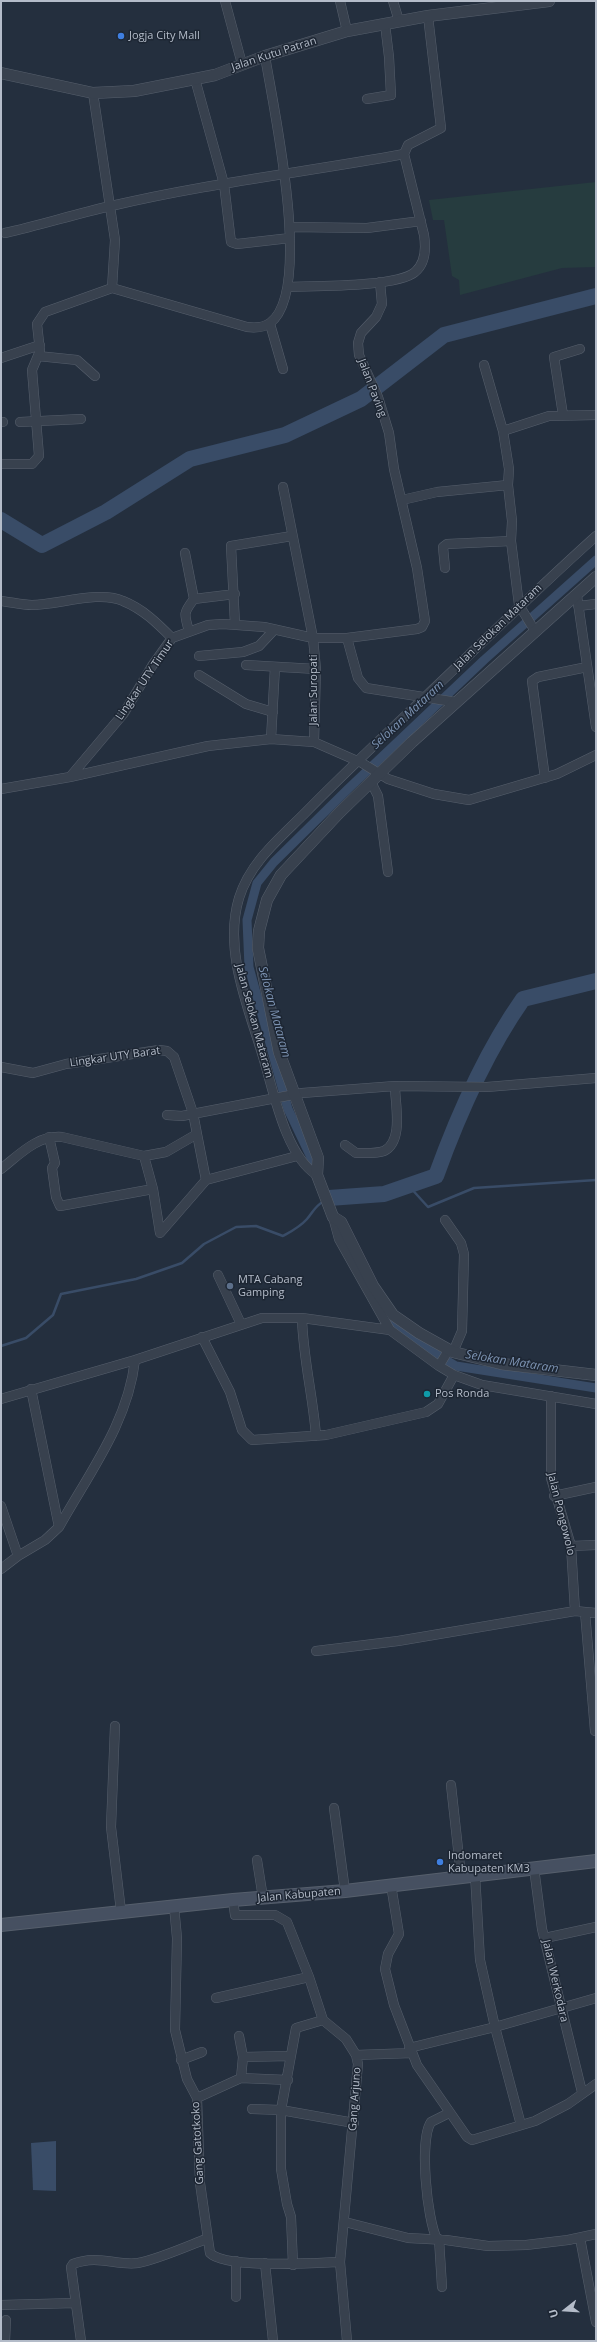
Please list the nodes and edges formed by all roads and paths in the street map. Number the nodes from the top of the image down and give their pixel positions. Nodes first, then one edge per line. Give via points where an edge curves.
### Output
1 (225, 1) edge
2 (340, 1) edge
3 (394, 1) edge
4 (549, 1) edge
5 (428, 16) junction
6 (399, 21) junction
7 (385, 24) junction
8 (347, 31) junction
9 (265, 56) junction
10 (242, 64) junction
11 (1, 73) edge
12 (195, 79) junction
13 (93, 93) junction
14 (367, 98) dead end
15 (404, 154) junction
16 (286, 174) junction
17 (224, 184) junction
18 (111, 206) junction
19 (421, 221) junction
20 (290, 227) junction
21 (5, 233) dead end
22 (290, 238) junction
23 (380, 282) junction
24 (289, 287) junction
25 (112, 288) junction
26 (270, 324) junction
27 (40, 345) junction
28 (580, 349) dead end
29 (38, 356) junction
30 (1, 358) edge
31 (484, 365) dead end
32 (283, 369) dead end
33 (95, 376) dead end
34 (563, 415) junction
35 (596, 415) edge
36 (81, 419) dead end
37 (37, 421) junction
38 (20, 422) dead end
39 (503, 431) junction
40 (1, 464) edge
41 (508, 484) junction
42 (283, 487) dead end
43 (402, 500) junction
44 (292, 536) junction
45 (596, 536) edge
46 (511, 541) junction
47 (185, 553) dead end
48 (445, 568) dead end
49 (596, 577) edge
50 (235, 594) junction
51 (194, 599) junction
52 (1, 601) edge
53 (577, 601) junction
54 (596, 604) edge
55 (521, 607) junction
56 (235, 624) junction
57 (532, 627) junction
58 (274, 630) junction
59 (189, 631) junction
60 (172, 638) junction
61 (313, 638) junction
62 (347, 638) junction
63 (199, 656) dead end
64 (246, 665) dead end
65 (275, 667) junction
66 (587, 667) junction
67 (316, 669) junction
68 (199, 675) dead end
69 (427, 697) junction
70 (452, 701) junction
71 (273, 712) junction
72 (596, 727) edge
73 (271, 739) junction
74 (314, 742) junction
75 (596, 755) edge
76 (359, 762) junction
77 (379, 773) junction
78 (70, 777) junction
79 (545, 778) junction
80 (371, 782) junction
81 (1, 789) edge
82 (388, 872) dead end
83 (1, 1067) edge
84 (596, 1078) edge
85 (395, 1086) junction
86 (292, 1095) junction
87 (276, 1096) junction
88 (193, 1113) junction
89 (167, 1115) dead end
90 (198, 1134) junction
91 (49, 1137) junction
92 (345, 1145) dead end
93 (144, 1156) junction
94 (297, 1156) junction
95 (1, 1169) edge
96 (318, 1178) junction
97 (206, 1180) junction
98 (153, 1189) junction
99 (335, 1218) junction
100 (445, 1220) dead end
101 (218, 1275) dead end
102 (302, 1318) junction
103 (241, 1324) junction
104 (390, 1330) junction
105 (202, 1337) junction
106 (449, 1352) junction
107 (135, 1360) junction
108 (440, 1364) junction
109 (454, 1375) junction
110 (596, 1375) edge
111 (31, 1389) junction
112 (551, 1396) junction
113 (1, 1399) edge
114 (596, 1404) edge
115 (316, 1436) junction
116 (596, 1487) edge
117 (554, 1496) junction
118 (1, 1506) edge
119 (59, 1527) junction
120 (5, 1534) edge
121 (596, 1545) edge
122 (571, 1546) junction
123 (18, 1556) junction
124 (1, 1569) edge
125 (580, 1612) junction
126 (596, 1613) edge
127 (316, 1651) dead end
128 (115, 1726) dead end
129 (595, 1731) edge
130 (451, 1785) dead end
131 (334, 1808) dead end
132 (257, 1860) dead end
133 (596, 1862) edge
134 (534, 1868) junction
135 (475, 1874) junction
136 (461, 1876) junction
137 (390, 1885) junction
138 (346, 1891) junction
139 (263, 1898) junction
140 (233, 1900) junction
141 (174, 1906) junction
142 (121, 1912) junction
143 (1, 1925) edge
144 (596, 1927) edge
145 (545, 1938) junction
146 (309, 1978) junction
147 (216, 1998) dead end
148 (596, 1998) edge
149 (560, 2010) junction
150 (323, 2020) junction
151 (495, 2027) junction
152 (239, 2036) dead end
153 (411, 2051) junction
154 (202, 2052) dead end
155 (356, 2055) junction
156 (290, 2056) junction
157 (243, 2057) junction
158 (181, 2060) junction
159 (240, 2078) junction
160 (288, 2080) junction
161 (596, 2084) edge
162 (582, 2092) junction
163 (197, 2098) junction
164 (252, 2109) dead end
165 (281, 2110) junction
166 (449, 2113) junction
167 (354, 2124) junction
168 (521, 2125) junction
169 (345, 2222) junction
170 (596, 2234) edge
171 (580, 2238) junction
172 (206, 2239) junction
173 (438, 2239) junction
174 (236, 2262) junction
175 (340, 2262) junction
176 (264, 2263) junction
177 (293, 2264) junction
178 (442, 2287) dead end
179 (236, 2297) dead end
180 (75, 2303) junction
181 (1, 2305) edge
182 (6, 2320) dead end
183 (596, 2322) edge
184 (5, 2341) edge
185 (81, 2341) edge
186 (273, 2341) edge
187 (347, 2341) edge

1 - 10 street
2 - 8 street
3 - 6 street
4 - 5 street, Jalan Kutu Patran
5 - 6 street, Jalan Kutu Patran
5 - 15 street via 442,128 408,146
6 - 7 street, Jalan Kutu Patran
7 - 8 street, Jalan Kutu Patran
7 - 14 street via 390,95
8 - 9 street, Jalan Kutu Patran
9 - 10 street, Jalan Kutu Patran
9 - 16 street
10 - 12 street, Jalan Kutu Patran via 215,75
11 - 13 street, Jalan Kutu Patran
12 - 13 street, Jalan Kutu Patran via 134,91
12 - 17 street
13 - 18 street
15 - 16 street
15 - 19 street
16 - 17 street
16 - 20 street
17 - 18 street
17 - 22 street via 231,242 236,244
18 - 21 street
18 - 25 street via 114,240
19 - 20 street via 367,228
19 - 23 street via 426,247 423,262 415,273 397,280
20 - 22 street
22 - 24 street
23 - 24 street
23 - 43 street, Jalan Paving via 382,304 376,317 361,333 358,343 389,434
24 - 26 street via 280,312
25 - 26 street via 247,328 260,328
25 - 27 street via 45,312 37,324
26 - 32 street
27 - 29 street
27 - 30 street
28 - 34 street via 556,355 553,361
29 - 33 street via 76,360
29 - 37 street via 32,370
31 - 39 street
34 - 35 street
34 - 39 street via 541,418
36 - 37 street
37 - 38 street
37 - 40 street via 39,456 36,462
39 - 41 street via 509,469
41 - 43 street via 437,492
41 - 46 street via 512,520
42 - 44 street, Jalan Suropati
43 - 62 street, Jalan Paving via 426,621 417,629
44 - 50 street via 232,546
44 - 61 street, Jalan Suropati
45 - 55 street, Jalan Selokan Mataram
46 - 48 street via 447,544 443,547
46 - 55 street
47 - 51 street
49 - 53 street
50 - 51 street
50 - 56 street
51 - 59 street via 185,610 184,616
52 - 60 street via 31,605 90,599 123,600 148,614
53 - 54 street
53 - 57 street
53 - 66 street
55 - 57 street
55 - 69 street, Jalan Selokan Mataram
56 - 58 street, Lingkar UTY Timur
56 - 59 street, Lingkar UTY Timur via 215,624
57 - 70 street
58 - 61 street, Lingkar UTY Timur
58 - 63 street via 259,646 243,652
59 - 60 street, Lingkar UTY Timur
60 - 78 street, Lingkar UTY Timur via 124,713
61 - 62 street, Lingkar UTY Timur
61 - 67 street, Jalan Suropati
62 - 69 street via 358,678 366,688
64 - 65 street
65 - 67 street
65 - 71 street
66 - 72 street
66 - 79 street via 538,677 532,682
67 - 74 street, Jalan Suropati
68 - 71 street via 246,704
69 - 70 street
69 - 76 street, Jalan Selokan Mataram
70 - 77 street
71 - 73 street
73 - 74 street
73 - 78 street via 208,746
74 - 76 street
75 - 79 street via 569,770
76 - 77 street
76 - 87 street, Jalan Selokan Mataram via 258,861 245,881 237,905 234,928 239,972
77 - 79 street via 388,779 434,794 469,800
77 - 80 street
78 - 81 street
80 - 82 street via 378,796
80 - 86 street via 276,880 262,917 258,939 259,959 279,1052
83 - 88 street, Lingkar UTY Barat via 33,1073 66,1064 159,1050 167,1051 174,1057
84 - 85 street via 487,1087
85 - 86 street
85 - 92 street via 396,1134 387,1148 382,1152 356,1153
86 - 87 street
86 - 96 street via 318,1158
87 - 88 street
87 - 94 street, Jalan Selokan Mataram
88 - 89 street via 182,1116
88 - 90 street, Lingkar UTY Barat
90 - 93 street via 166,1152
90 - 97 street, Lingkar UTY Barat
91 - 93 street via 62,1137
91 - 95 street via 38,1141
91 - 98 street via 55,1162 52,1168 56,1197 60,1206
93 - 98 street
94 - 96 street, Jalan Selokan Mataram
94 - 97 street
96 - 99 street
97 - 98 street via 160,1233
99 - 104 street via 339,1239
99 - 106 street via 386,1307 410,1327
100 - 106 street via 461,1243 464,1259 462,1331
101 - 103 street
102 - 103 street via 262,1318
102 - 104 street
102 - 115 street via 304,1357 314,1409
103 - 105 street
104 - 108 street
105 - 107 street
105 - 115 street via 230,1392 240,1426 248,1437 258,1440
106 - 108 street
106 - 110 street via 502,1364
107 - 111 street
107 - 119 street via 129,1394 116,1428
108 - 109 street
109 - 112 street via 482,1385
109 - 115 street via 438,1404 429,1411 351,1431
111 - 113 street
111 - 119 street
112 - 114 street
112 - 117 street, Jalan Pongowolo via 550,1471
116 - 117 street
117 - 122 street, Jalan Pongowolo
118 - 120 street
119 - 123 street via 45,1540
120 - 123 street
121 - 122 street
122 - 125 street, Jalan Pongowolo
123 - 124 street
125 - 126 street
125 - 127 street via 398,1641
125 - 129 street, Jalan Pongowolo
128 - 142 street via 111,1821
130 - 136 street
131 - 138 street
132 - 139 street
133 - 134 main road, Jalan Kabupaten
134 - 135 main road, Jalan Kabupaten
134 - 145 street, Jalan Werkodara
135 - 136 main road, Jalan Kabupaten
135 - 151 street via 480,1960
136 - 137 main road, Jalan Kabupaten
137 - 138 main road, Jalan Kabupaten
137 - 153 street via 399,1934 388,1954 385,1969 394,2005
138 - 139 main road, Jalan Kabupaten
139 - 140 main road, Jalan Kabupaten
140 - 141 main road, Jalan Kabupaten
140 - 146 street via 235,1915 275,1915 286,1922
141 - 142 main road, Jalan Kabupaten
141 - 158 street, Gang Gatotkoko via 177,1938 175,2030
142 - 143 main road, Jalan Kabupaten
144 - 145 street
145 - 149 street, Jalan Werkodara
146 - 147 street
146 - 150 street
148 - 149 street
149 - 151 street
149 - 162 street, Jalan Werkodara
150 - 155 street, Gang Arjuno via 346,2039
150 - 156 street via 296,2028
151 - 153 street
151 - 168 street
152 - 157 street
153 - 155 street
153 - 166 street via 417,2065
154 - 158 street
155 - 167 street, Gang Arjuno via 358,2064
156 - 157 street
156 - 160 street
157 - 159 street
158 - 163 street, Gang Gatotkoko
159 - 160 street
159 - 163 street
160 - 165 street
161 - 162 street
162 - 168 street via 568,2104 535,2121
163 - 172 street, Gang Gatotkoko via 200,2183
164 - 165 street
165 - 167 street
165 - 177 street via 281,2169 291,2217
166 - 168 street via 462,2132 472,2140
166 - 173 street via 431,2122 424,2139 431,2221
167 - 169 street, Gang Arjuno
169 - 173 street via 408,2238
169 - 175 street, Gang Arjuno
170 - 171 street
171 - 173 street via 526,2245 488,2246
171 - 183 street
172 - 174 street, Gang Gatotkoko via 213,2257
172 - 180 street via 138,2263 105,2259 73,2264 71,2268
173 - 178 street
174 - 176 street
174 - 179 street
175 - 177 street
175 - 187 street, Gang Arjuno
176 - 177 street
176 - 186 street
180 - 181 street
180 - 185 street
182 - 184 street

